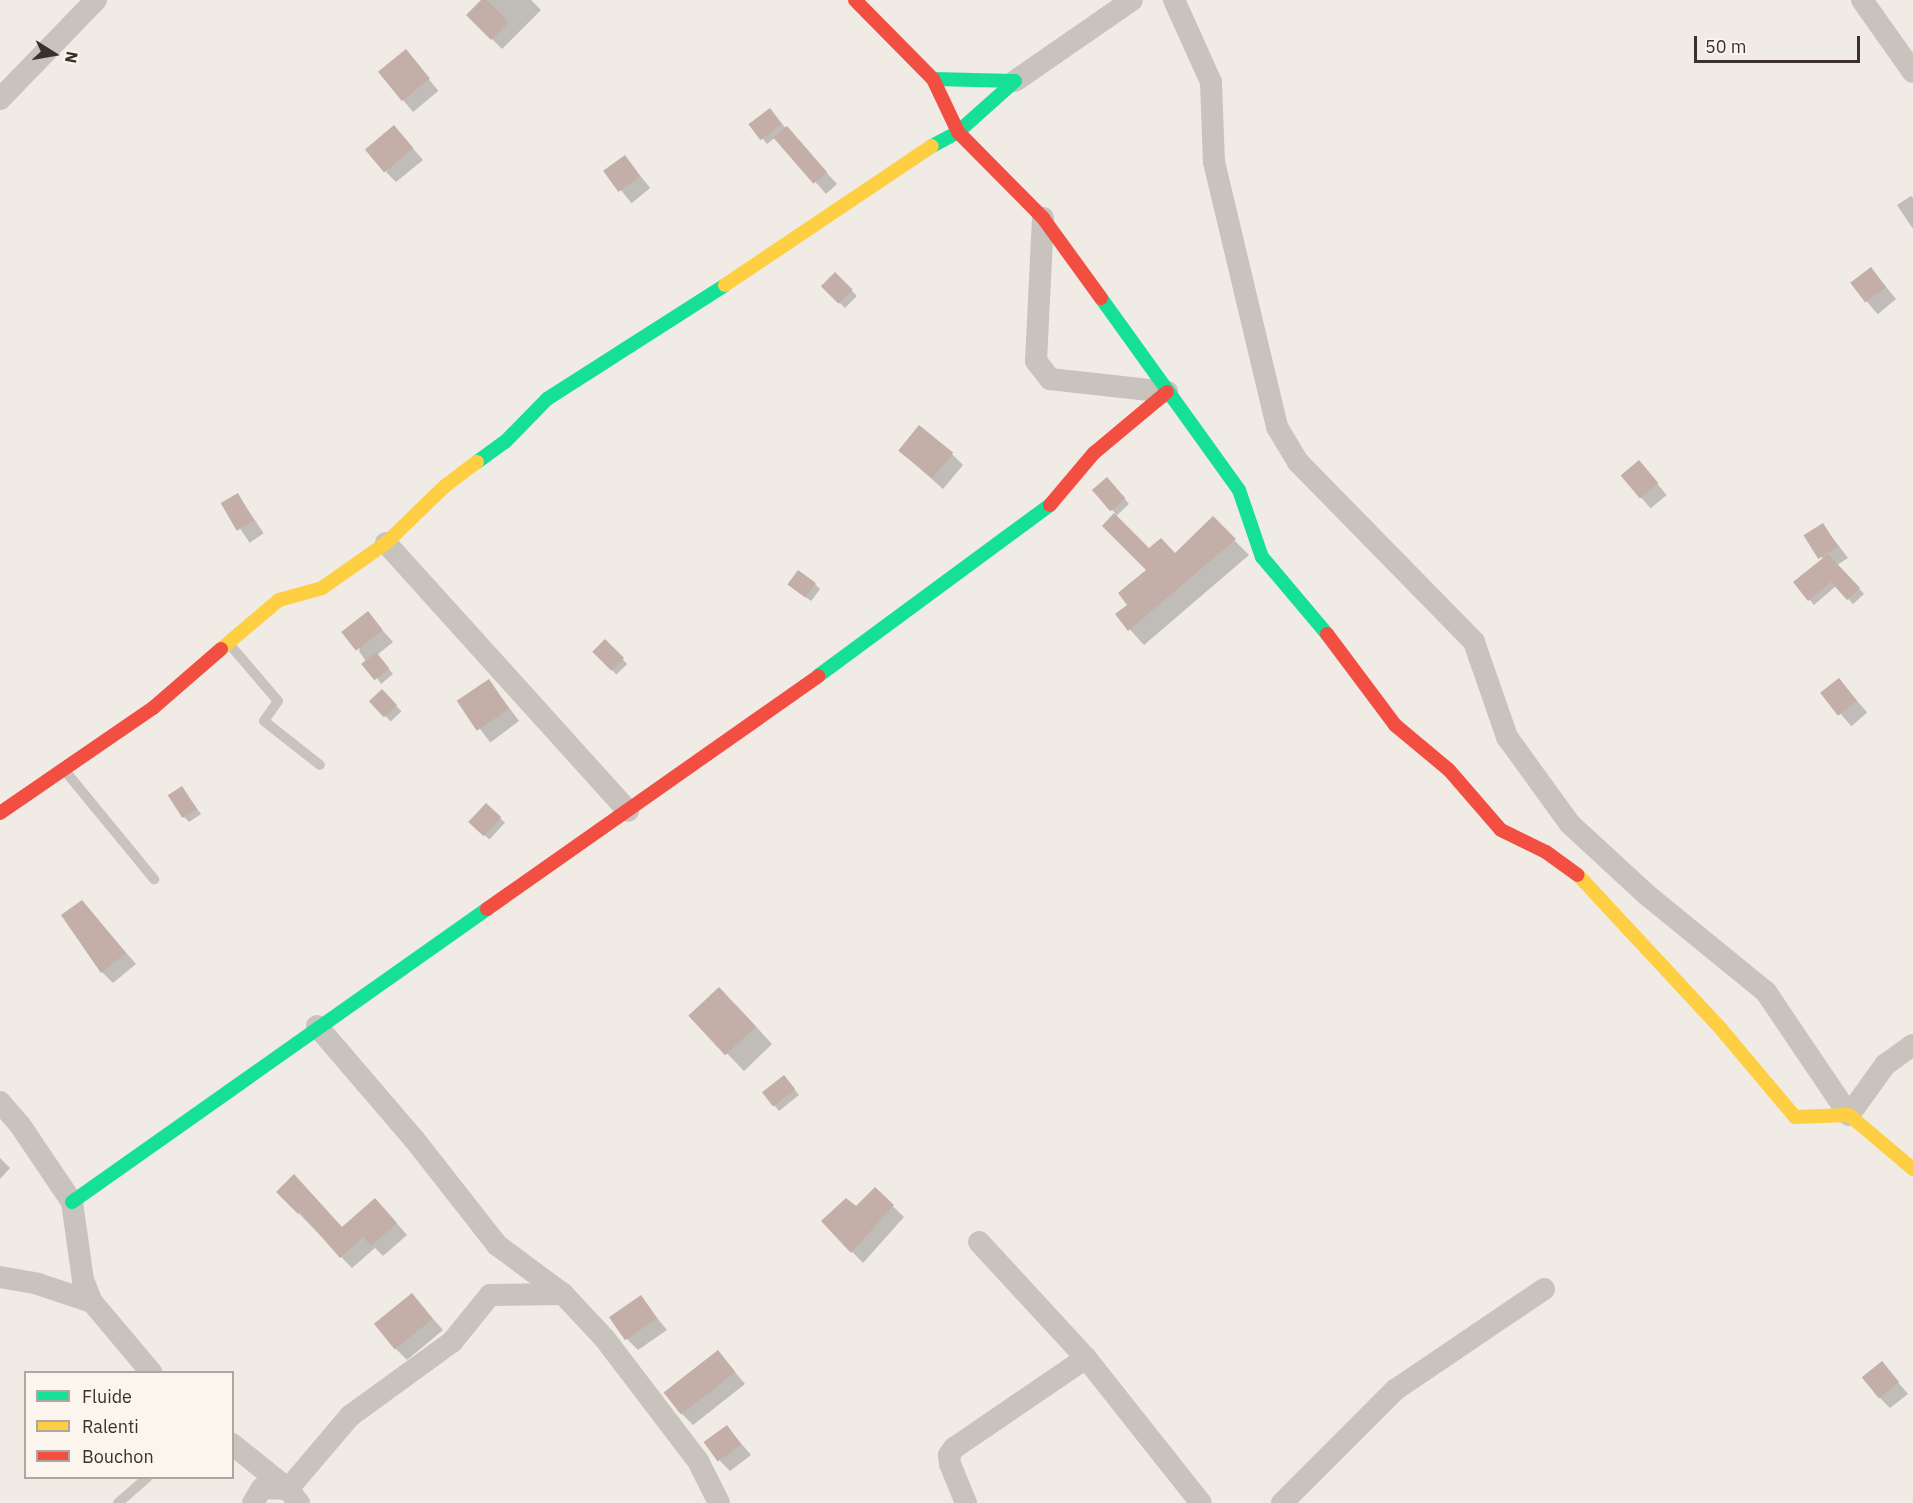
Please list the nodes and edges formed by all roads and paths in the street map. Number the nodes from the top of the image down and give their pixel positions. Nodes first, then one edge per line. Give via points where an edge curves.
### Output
1 (96, 0) edge
2 (855, 0) edge
3 (1132, 0) edge
4 (1174, 0) edge
5 (1862, 0) edge
6 (1913, 72) edge
7 (933, 79) junction
8 (1015, 81) junction
9 (0, 99) edge
10 (958, 132) junction
11 (1043, 218) junction
12 (1167, 392) junction
13 (386, 543) junction
14 (230, 644) junction
15 (320, 765) dead end
16 (62, 767) junction
17 (628, 811) junction
18 (0, 813) edge
19 (1570, 824) junction
20 (1581, 877) junction
21 (153, 879) dead end
22 (317, 1026) junction
23 (1913, 1045) edge
24 (0, 1102) edge
25 (1849, 1114) junction
26 (1913, 1169) edge
27 (72, 1202) junction
28 (979, 1242) dead end
29 (0, 1276) edge
30 (1544, 1289) dead end
31 (563, 1294) junction
32 (92, 1302) junction
33 (1086, 1358) junction
34 (150, 1371) edge
35 (234, 1446) edge
36 (146, 1479) edge
37 (293, 1496) edge
38 (117, 1503) edge
39 (253, 1503) edge
40 (719, 1503) edge
41 (966, 1503) edge
42 (1201, 1503) edge
43 (1282, 1503) edge

1 - 9 street
2 - 7 street
3 - 8 street
4 - 19 street via 1211,82 1214,162 1276,427 1298,462 1474,642 1507,737
5 - 6 street
7 - 8 street
7 - 10 street
8 - 10 street
10 - 11 street
10 - 13 street via 917,154 695,305 547,399 505,442 445,486
11 - 12 street
11 - 12 street via 1036,361 1050,379
12 - 17 street via 1094,453 1058,499 872,638
12 - 20 street via 1239,490 1262,557 1333,641 1395,725 1449,770 1501,830 1546,852
13 - 14 street via 322,588 279,600
13 - 17 street
14 - 15 lane via 278,701 264,721
14 - 16 street via 153,708
16 - 18 street
16 - 21 lane
17 - 22 street
19 - 20 street
19 - 25 street via 1647,895 1766,992
20 - 25 street via 1721,1029 1795,1117
22 - 27 street
22 - 31 street via 414,1139 496,1245
23 - 25 street via 1885,1065
24 - 27 street
25 - 26 street
27 - 32 street via 83,1280
28 - 33 street
29 - 32 street
30 - 43 street via 1395,1390
31 - 37 street via 490,1295 452,1342 350,1416
31 - 40 street via 605,1339 698,1461
32 - 34 street
33 - 41 street via 954,1448 949,1455 950,1464
33 - 42 street
35 - 37 street
36 - 38 lane
37 - 39 street via 262,1488

